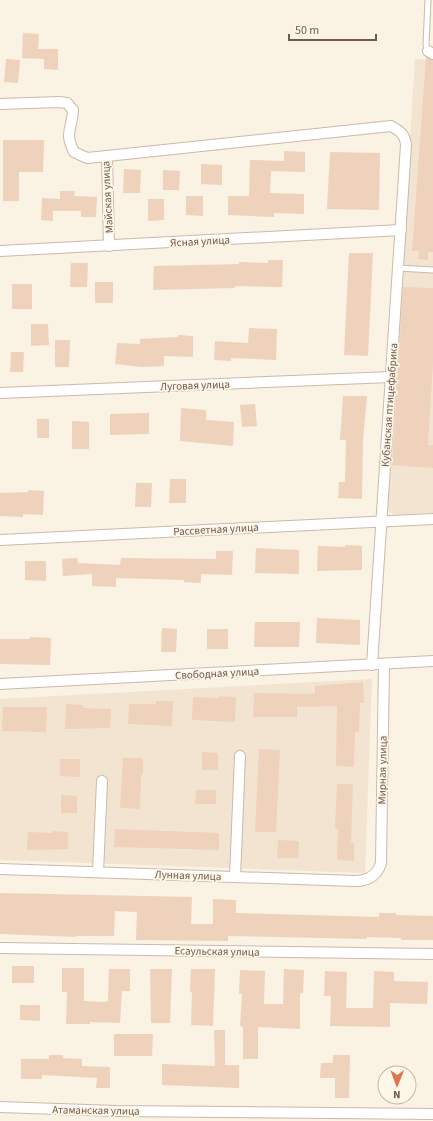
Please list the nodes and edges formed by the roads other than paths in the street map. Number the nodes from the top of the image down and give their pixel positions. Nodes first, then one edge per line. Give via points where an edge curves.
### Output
1 (428, 0) edge
2 (430, 53) edge
3 (0, 104) edge
4 (107, 156) junction
5 (401, 230) junction
6 (109, 246) junction
7 (0, 251) edge
8 (398, 268) junction
9 (433, 270) edge
10 (391, 377) junction
11 (0, 393) edge
12 (433, 518) edge
13 (381, 520) junction
14 (0, 540) edge
15 (433, 661) edge
16 (384, 664) junction
17 (372, 665) junction
18 (0, 684) edge
19 (240, 756) dead end
20 (102, 781) dead end
21 (0, 869) edge
22 (98, 872) junction
23 (374, 875) joint
24 (235, 877) junction
25 (0, 948) edge
26 (433, 954) edge
27 (0, 1107) edge
28 (433, 1114) edge

1 - 2 lane via 426,45
3 - 4 street, Майская улица via 67,103 73,110 68,141 74,152 87,158
4 - 5 street, Кубанская птицефабрика via 391,126 405,136 406,145
4 - 6 street, Майская улица
5 - 6 street, Ясная улица
5 - 8 street, Кубанская птицефабрика
6 - 7 street, Ясная улица
8 - 9 lane
8 - 10 street, Кубанская птицефабрика
10 - 11 street, Луговая улица
10 - 13 street, Кубанская птицефабрика
12 - 13 street, Рассветная улица
13 - 14 street, Рассветная улица
13 - 17 street, Кубанская птицефабрика
15 - 16 street, Свободная улица
16 - 17 street, Свободная улица
16 - 23 street, Мирная улица via 381,863
17 - 18 street, Свободная улица
19 - 24 street
20 - 22 street
21 - 22 street, Лунная улица
22 - 24 street, Лунная улица
23 - 24 street, Лунная улица via 362,881
25 - 26 street, Есаульская улица
27 - 28 street, Атаманская улица via 116,1111

